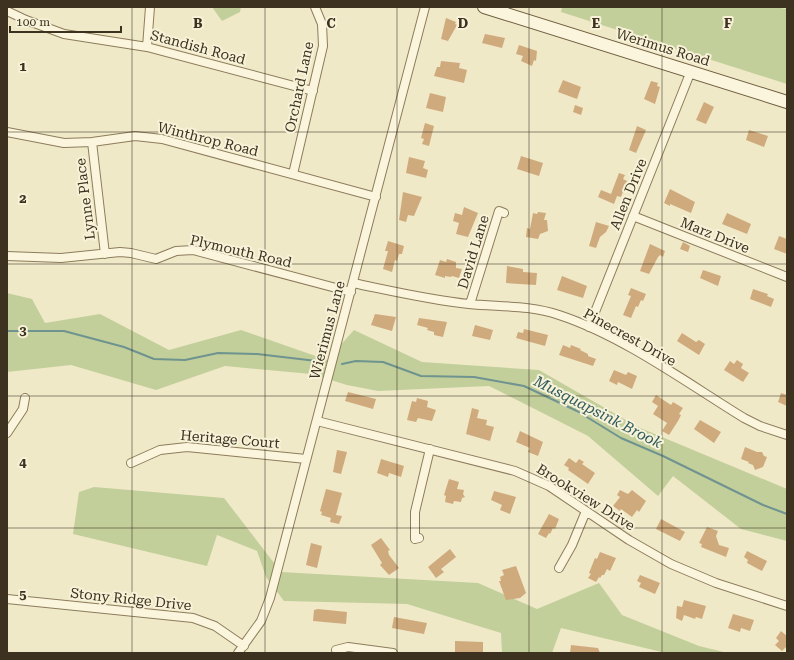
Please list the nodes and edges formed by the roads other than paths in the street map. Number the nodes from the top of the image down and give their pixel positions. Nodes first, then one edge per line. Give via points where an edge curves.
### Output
1 (150, 7) edge
2 (314, 7) edge
3 (425, 7) edge
4 (484, 7) edge
5 (7, 11) edge
6 (147, 47) junction
7 (691, 71) junction
8 (313, 91) junction
9 (787, 102) edge
10 (7, 132) edge
11 (92, 142) junction
12 (293, 174) junction
13 (376, 197) junction
14 (504, 212) dead end
15 (633, 216) junction
16 (105, 254) junction
17 (7, 256) edge
18 (787, 277) edge
19 (353, 283) junction
20 (351, 292) junction
21 (470, 304) junction
22 (589, 327) junction
23 (25, 398) dead end
24 (317, 421) junction
25 (7, 433) edge
26 (787, 435) edge
27 (430, 449) junction
28 (306, 459) junction
29 (131, 462) dead end
30 (586, 511) junction
31 (419, 538) dead end
32 (559, 568) dead end
33 (7, 599) edge
34 (787, 606) edge
35 (244, 646) junction
36 (336, 650) dead end
37 (238, 653) edge
38 (389, 653) edge

1 - 6 street
2 - 8 street, Orchard Lane via 324,35
3 - 13 street, Wierimus Lane
4 - 7 main road, Werimus Road
5 - 6 street, Standish Road via 64,34
6 - 8 street, Standish Road
7 - 9 main road, Werimus Road
7 - 15 street, Allen Drive
8 - 12 street, Orchard Lane
10 - 11 street, Winthrop Road via 64,143
11 - 12 street, Winthrop Road via 135,136 162,139
11 - 16 street, Lynne Place
12 - 13 street, Winthrop Road
13 - 19 street, Wierimus Lane
14 - 21 street, David Lane via 499,211
15 - 18 street, Marz Drive
15 - 22 street, Allen Drive
16 - 17 street, Plymouth Road via 61,258
16 - 20 street, Plymouth Road via 131,252 156,259 176,251 193,250
19 - 20 street, Wierimus Lane
19 - 21 street, Pinecrest Drive
20 - 24 street, Wierimus Lane
21 - 22 street, Pinecrest Drive via 542,310
22 - 26 street, Pinecrest Drive via 637,352 744,418
23 - 25 street via 23,408
24 - 27 street, Brookview Drive
24 - 28 street, Wierimus Lane
27 - 30 street, Brookview Drive via 521,473 549,486
27 - 31 street via 415,512 414,539
28 - 29 street, Heritage Court via 187,447 160,450
28 - 35 street, Wierimus Lane via 266,611
30 - 32 street
30 - 34 street, Brookview Drive via 671,564 716,583
33 - 35 street, Stony Ridge Drive via 193,618 215,626
35 - 37 street, Wierimus Lane
36 - 38 street via 348,646

